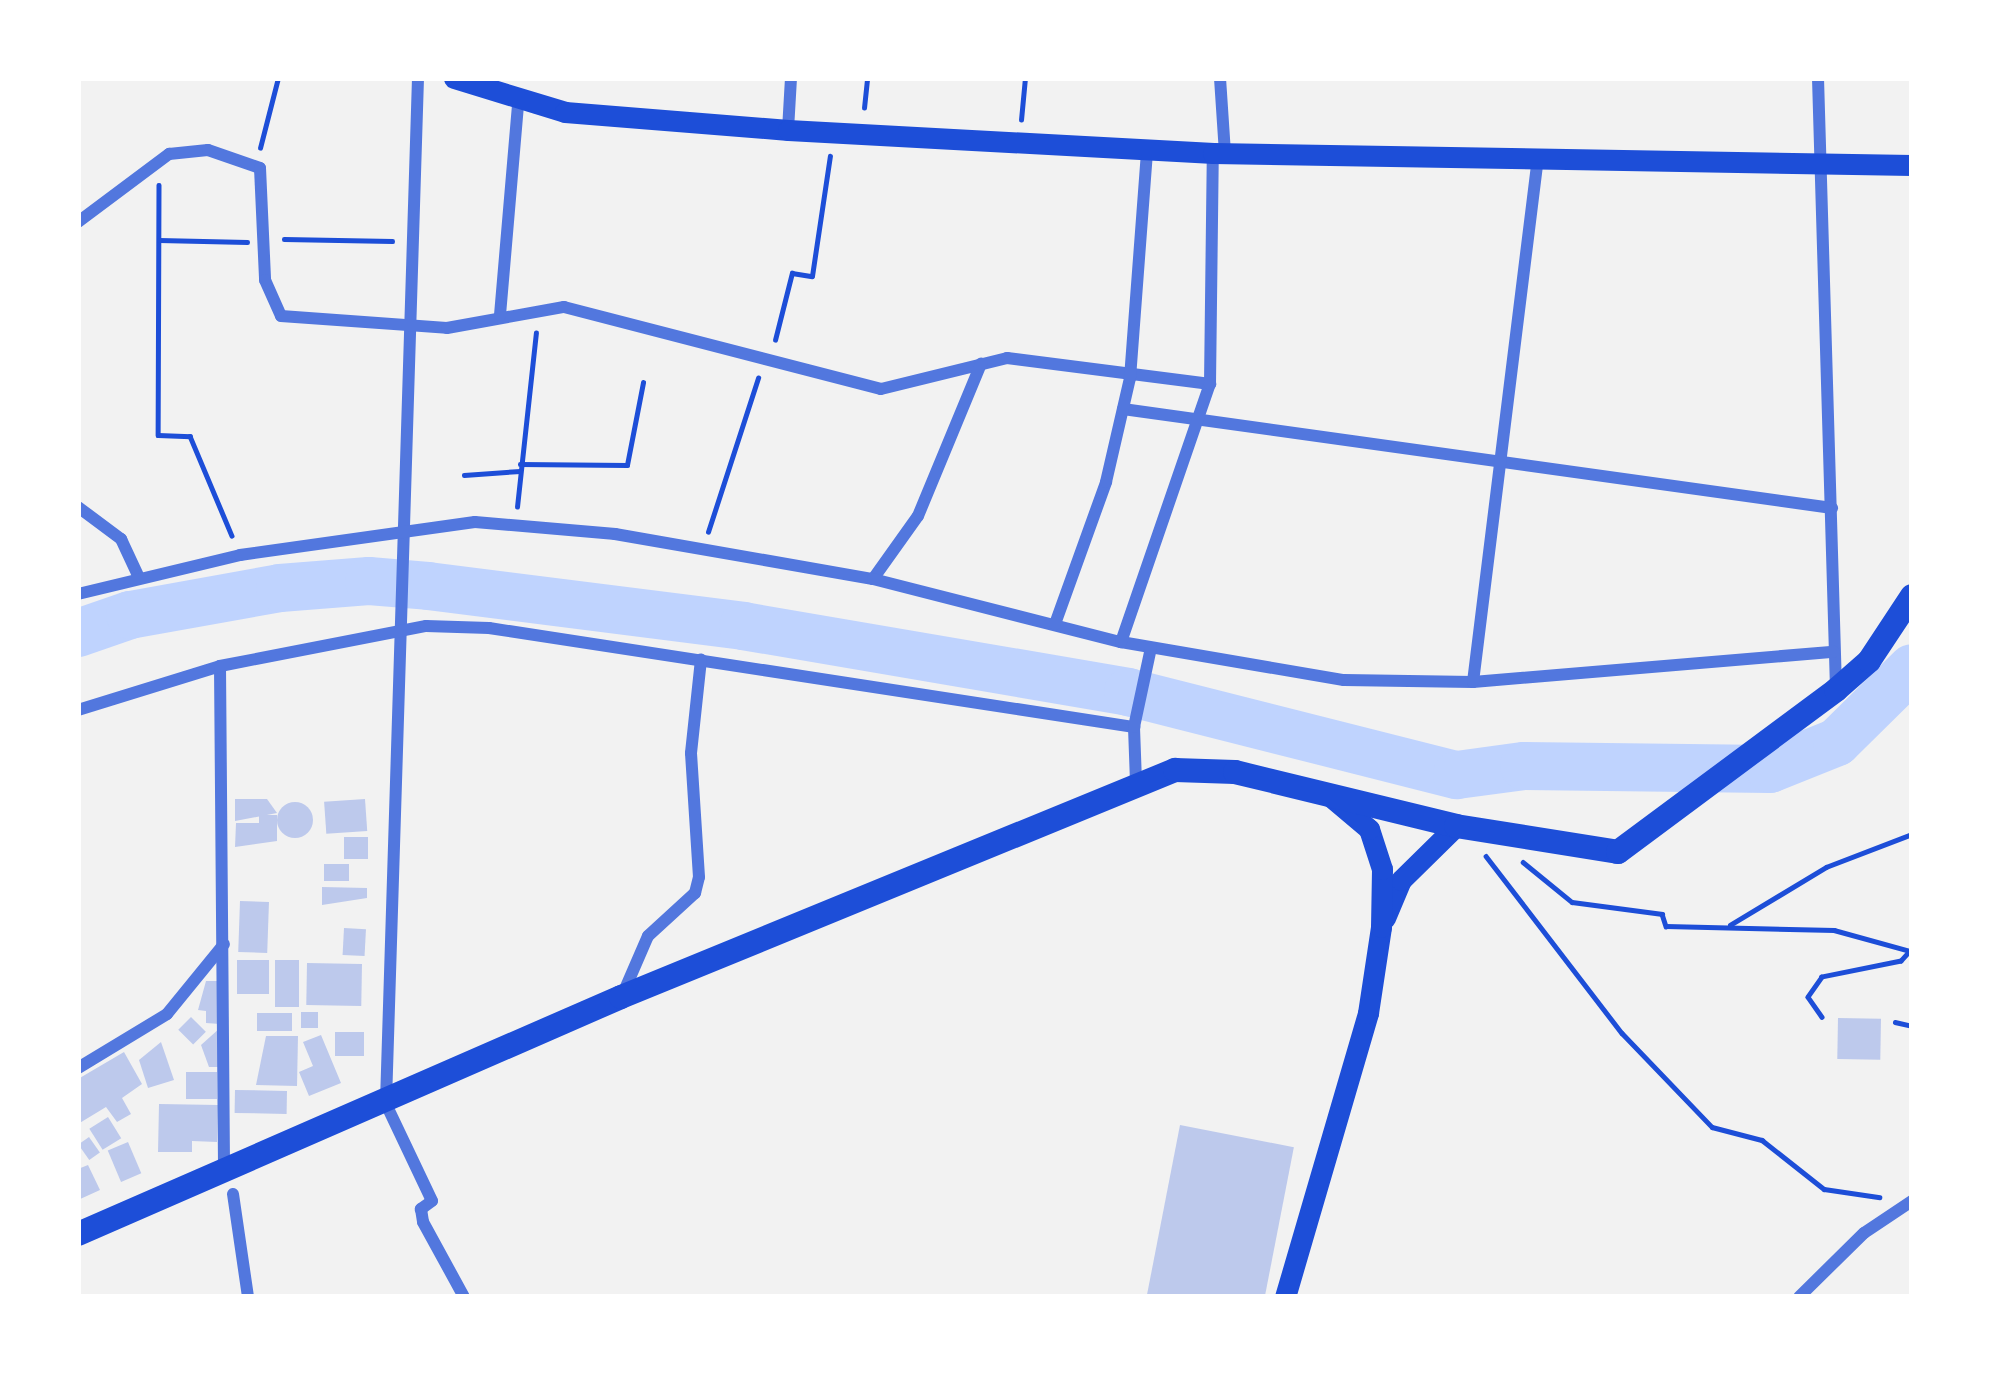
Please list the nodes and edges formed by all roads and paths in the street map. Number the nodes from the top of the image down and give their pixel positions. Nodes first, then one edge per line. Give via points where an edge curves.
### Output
1 (278, 78) edge
2 (418, 78) edge
3 (454, 78) edge
4 (791, 78) edge
5 (867, 78) edge
6 (1025, 78) edge
7 (1220, 78) edge
8 (1818, 78) edge
9 (518, 103) junction
10 (788, 130) junction
11 (862, 134) junction
12 (1019, 143) junction
13 (1147, 150) junction
14 (1219, 153) junction
15 (1538, 158) junction
16 (159, 162) junction
17 (1822, 163) junction
18 (256, 165) junction
19 (1912, 165) edge
20 (78, 222) edge
21 (159, 240) junction
22 (265, 240) junction
23 (410, 241) junction
24 (539, 308) junction
25 (500, 315) junction
26 (406, 326) junction
27 (981, 364) junction
28 (1132, 379) junction
29 (643, 382) dead end
30 (1210, 384) junction
31 (1123, 409) junction
32 (1201, 420) junction
33 (1500, 457) junction
34 (520, 467) junction
35 (464, 475) dead end
36 (78, 507) edge
37 (1832, 508) junction
38 (516, 524) junction
39 (400, 532) junction
40 (240, 554) junction
41 (138, 574) junction
42 (873, 580) junction
43 (78, 594) edge
44 (1912, 596) edge
45 (1055, 624) junction
46 (400, 632) junction
47 (1121, 643) junction
48 (1150, 648) junction
49 (1834, 652) junction
50 (701, 660) junction
51 (220, 666) junction
52 (1473, 682) junction
53 (1836, 690) junction
54 (78, 710) edge
55 (1134, 727) junction
56 (1136, 782) junction
57 (1331, 797) junction
58 (1460, 827) junction
59 (1492, 833) junction
60 (1912, 834) edge
61 (1381, 927) junction
62 (1726, 927) junction
63 (224, 943) junction
64 (621, 998) junction
65 (1822, 1017) dead end
66 (1895, 1022) dead end
67 (1912, 1026) edge
68 (78, 1068) edge
69 (386, 1104) junction
70 (229, 1183) junction
71 (1894, 1198) dead end
72 (1912, 1201) edge
73 (78, 1234) edge
74 (248, 1297) edge
75 (464, 1297) edge
76 (1286, 1297) edge
77 (1799, 1297) edge

1 - 18 path
2 - 23 street
3 - 9 main road
4 - 10 street
5 - 11 path
6 - 12 path
7 - 14 street
8 - 17 street
9 - 10 main road
9 - 25 street
10 - 11 main road
11 - 12 main road
12 - 13 main road
13 - 14 main road
13 - 28 street
14 - 15 main road
14 - 30 street
15 - 17 main road
15 - 33 street
16 - 18 street via 182,150 208,150
16 - 20 street
16 - 21 path
17 - 19 main road
17 - 37 street
18 - 22 street
21 - 22 path
21 - 40 path via 158,435 190,436
22 - 23 path
22 - 26 street via 268,297 281,316
23 - 26 street
24 - 25 street
24 - 27 street via 564,307 880,389
24 - 34 path
25 - 26 street via 472,326
26 - 39 street
27 - 28 street via 1037,358
27 - 42 street via 918,516
28 - 30 street
28 - 31 street
29 - 34 path via 627,465
30 - 32 street
31 - 32 street
31 - 45 street
32 - 33 street
32 - 47 street
33 - 37 street
33 - 52 street
34 - 35 path
34 - 38 path
36 - 41 street via 121,538
37 - 49 street
38 - 39 street
38 - 42 street
39 - 40 street
39 - 46 street
40 - 41 street
41 - 43 street
42 - 45 street
44 - 53 main road via 1869,661
45 - 47 street
46 - 50 street via 490,628
46 - 51 street
46 - 69 street
47 - 48 street
48 - 52 street via 1344,680
48 - 55 street
49 - 52 street
49 - 53 street
50 - 55 street
50 - 64 street via 691,753 699,877 694,893 648,936
51 - 54 street
51 - 63 street
53 - 59 main road via 1638,844 1585,853
55 - 56 street
56 - 57 main road via 1204,768
56 - 64 main road
57 - 58 main road
57 - 61 main road via 1369,829 1382,869
58 - 59 main road
58 - 61 main road via 1401,880
58 - 71 path via 1622,1033 1712,1127 1762,1140 1824,1189
59 - 62 path via 1571,902 1662,914 1666,926
60 - 62 path via 1826,867
61 - 76 main road via 1367,1013
62 - 65 path via 1834,930 1910,951 1901,961 1822,977 1808,998
63 - 68 street via 167,1014
63 - 70 street
64 - 69 main road
66 - 67 path
69 - 70 main road
69 - 75 street via 432,1201 421,1209 423,1222
70 - 73 main road
70 - 74 street
72 - 77 street via 1864,1233

